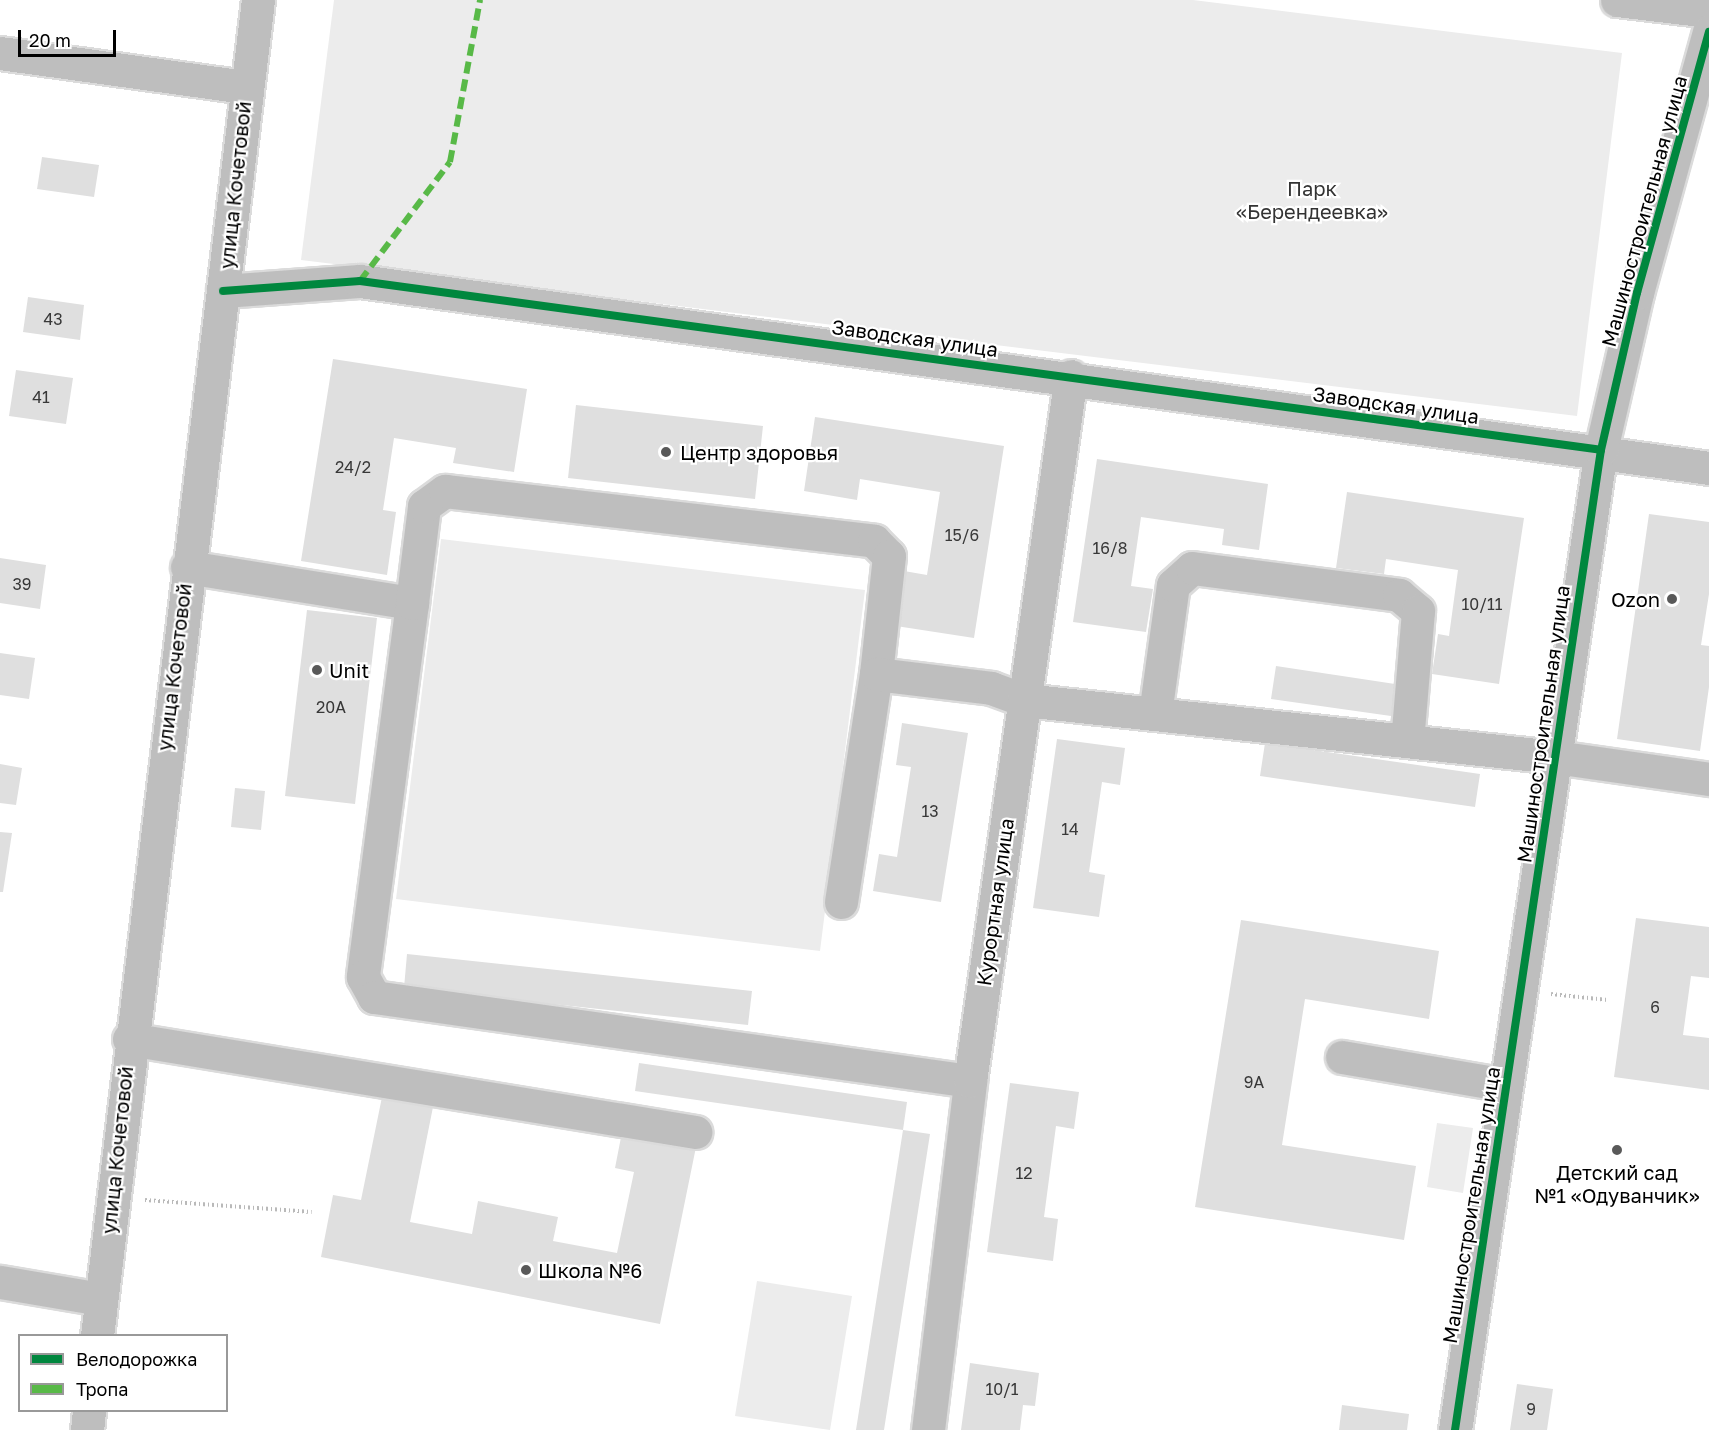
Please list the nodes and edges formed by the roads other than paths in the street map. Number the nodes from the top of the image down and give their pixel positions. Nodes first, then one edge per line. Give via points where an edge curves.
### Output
1 (258, 0) edge
2 (1617, 0) edge
3 (1709, 11) edge
4 (1709, 32) edge
5 (0, 53) edge
6 (246, 87) junction
7 (223, 291) junction
8 (1071, 376) junction
9 (1601, 450) junction
10 (1709, 468) edge
11 (187, 567) junction
12 (412, 603) junction
13 (876, 674) junction
14 (1024, 700) junction
15 (1155, 714) junction
16 (1407, 741) junction
17 (1555, 757) junction
18 (1709, 779) edge
19 (841, 902) dead end
20 (129, 1040) junction
21 (1342, 1057) dead end
22 (970, 1081) junction
23 (1506, 1085) junction
24 (695, 1132) dead end
25 (0, 1282) edge
26 (100, 1299) junction
27 (97, 1334) edge
28 (89, 1412) edge
29 (87, 1430) edge
30 (928, 1430) edge
31 (1455, 1430) edge

1 - 6 street, улица Кочетовой
2 - 3 street
4 - 9 street, Машиностроительная улица via 1637,292
5 - 6 street
6 - 7 street, улица Кочетовой
7 - 8 street, Заводская улица via 360,281
7 - 11 street, улица Кочетовой
8 - 9 street, Заводская улица
8 - 14 street, Курортная улица
9 - 10 street, Заводская улица
9 - 17 street, Машиностроительная улица
11 - 12 street
11 - 20 street, улица Кочетовой
12 - 13 street via 424,506 445,491 874,541 890,556
12 - 22 street via 363,977 374,997
13 - 14 street via 992,688
13 - 19 street
14 - 15 street
14 - 22 street, Курортная улица
15 - 16 street
15 - 16 street via 1173,585 1192,568 1399,595 1418,610
16 - 17 street
17 - 18 street
17 - 23 street, Машиностроительная улица
20 - 24 street
20 - 26 street, улица Кочетовой
21 - 23 street
22 - 30 street, Курортная улица
23 - 31 street, Машиностроительная улица
25 - 26 street
26 - 27 street, улица Кочетовой
28 - 29 street

